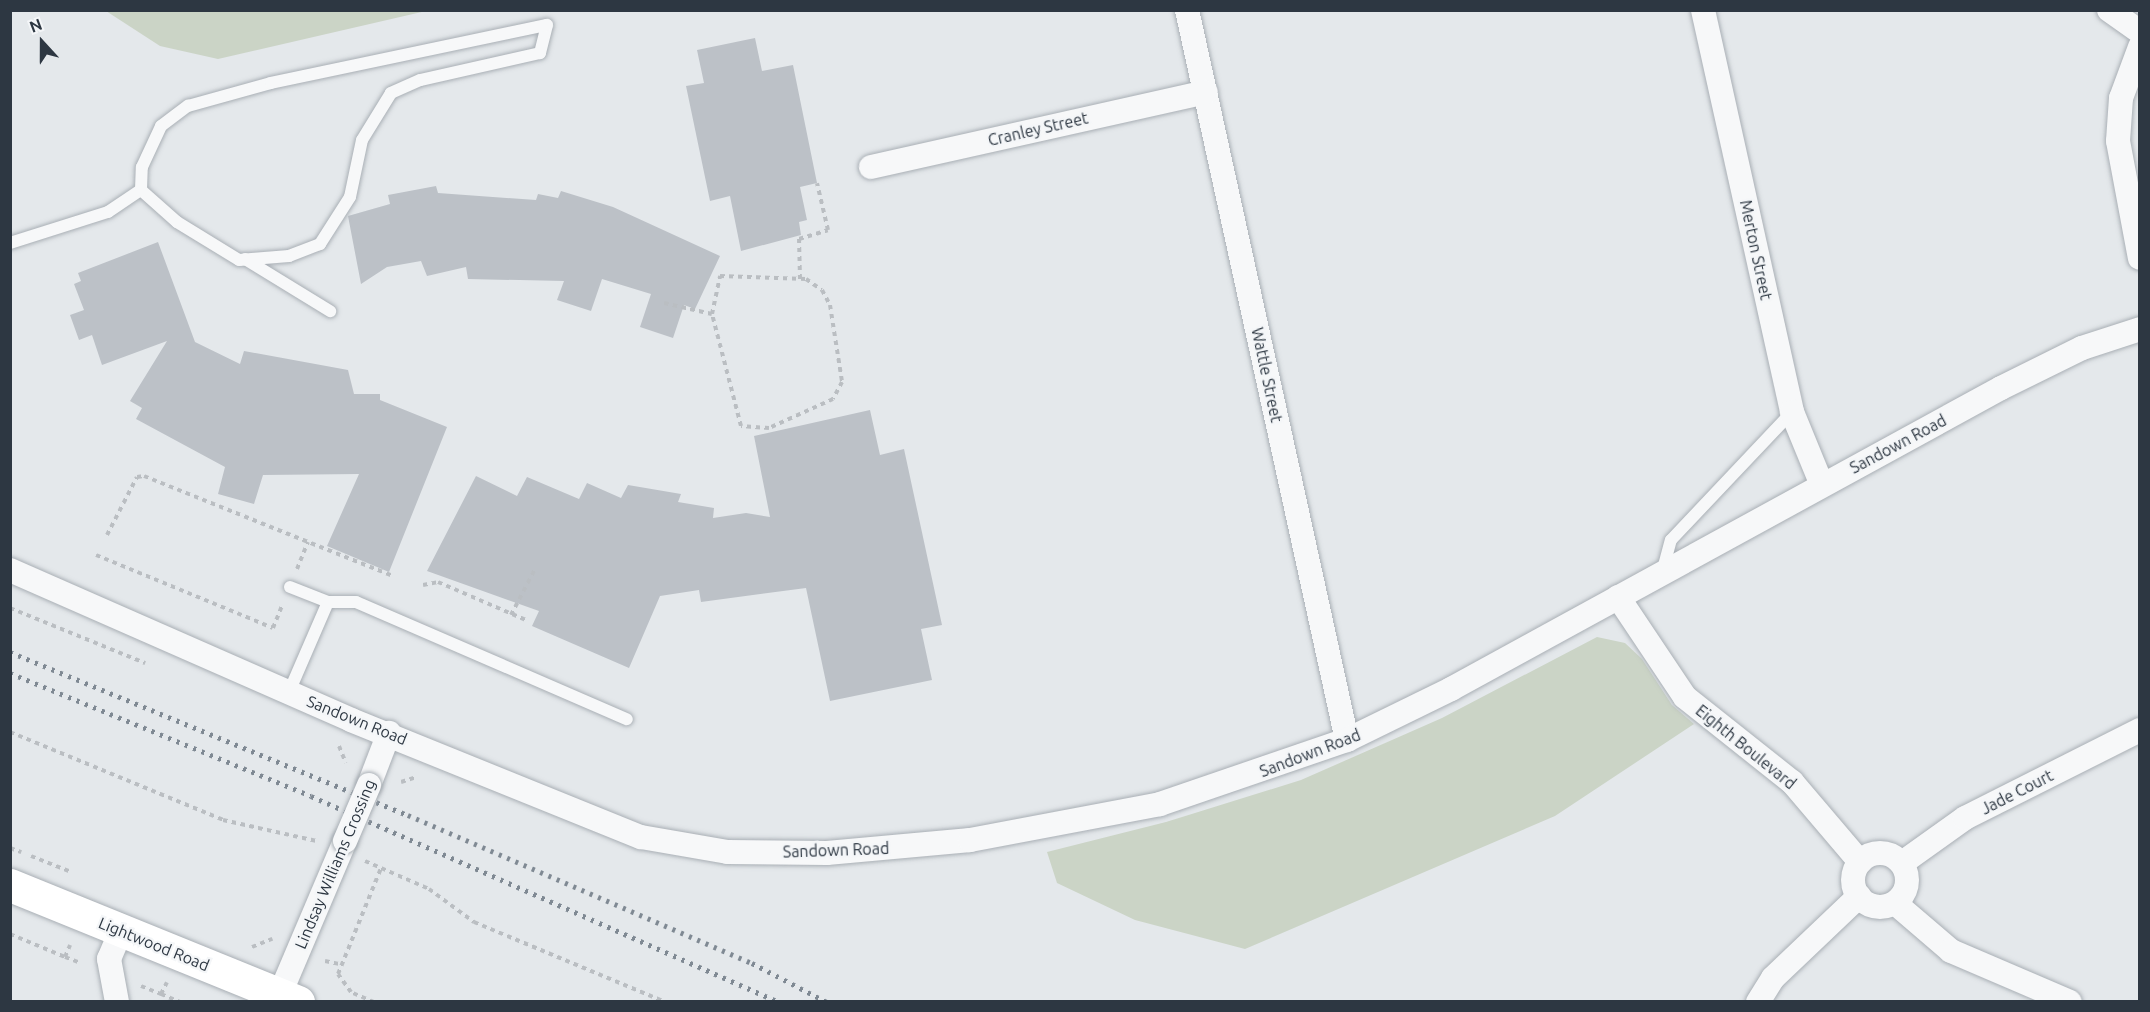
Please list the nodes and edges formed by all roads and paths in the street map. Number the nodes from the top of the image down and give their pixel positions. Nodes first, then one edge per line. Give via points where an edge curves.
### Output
1 (1187, 10) edge
2 (1703, 10) edge
3 (2109, 10) edge
4 (2139, 32) edge
5 (2139, 47) edge
6 (1206, 92) junction
7 (871, 167) dead end
8 (817, 183) dead end
9 (141, 190) junction
10 (10, 243) edge
11 (2139, 258) edge
12 (245, 259) junction
13 (800, 279) junction
14 (664, 303) dead end
15 (330, 311) dead end
16 (712, 314) junction
17 (2139, 329) edge
18 (1792, 412) junction
19 (1822, 485) junction
20 (107, 535) dead end
21 (308, 542) junction
22 (96, 555) dead end
23 (10, 570) edge
24 (534, 571) dead end
25 (1662, 574) junction
26 (393, 576) dead end
27 (423, 585) dead end
28 (290, 587) junction
29 (1618, 597) junction
30 (328, 602) junction
31 (511, 615) junction
32 (528, 621) dead end
33 (289, 692) junction
34 (627, 719) dead end
35 (2139, 730) edge
36 (389, 733) junction
37 (1347, 740) junction
38 (429, 781) dead end
39 (394, 789) dead end
40 (319, 830) dead end
41 (10, 848) edge
42 (312, 851) dead end
43 (1860, 862) junction
44 (1902, 863) junction
45 (381, 868) dead end
46 (77, 876) dead end
47 (10, 885) edge
48 (1859, 897) junction
49 (1895, 903) junction
50 (121, 931) junction
51 (275, 934) dead end
52 (245, 947) dead end
53 (161, 994) dead end
54 (289, 998) edge
55 (117, 1002) edge
56 (180, 1002) edge
57 (374, 1002) edge
58 (1758, 1002) edge
59 (2070, 1002) edge

1 - 6 street, Wattle Street
2 - 18 street, Merton Street
3 - 4 street
5 - 11 street via 2121,98 2118,141
6 - 7 street, Cranley Street
6 - 37 street, Wattle Street
8 - 13 path via 828,230 799,239
9 - 10 lane via 108,212
9 - 12 lane via 177,222 239,260
9 - 12 lane via 142,167 162,126 188,106 271,83 547,25 540,53 420,80 391,93 362,140 350,197 320,244 289,256
12 - 15 lane
13 - 16 path via 720,276
13 - 16 path via 822,290 830,305 842,382 833,399 770,428 741,426
14 - 16 path
17 - 19 street, Sandown Road via 2048,364
18 - 19 street, Merton Street
18 - 25 lane via 1671,540
19 - 25 street, Sandown Road
20 - 21 path via 137,477 144,476
21 - 26 path
21 - 28 path
22 - 28 path via 273,628
23 - 33 street, Sandown Road
24 - 31 path
25 - 29 street, Sandown Road
27 - 31 path via 438,582
28 - 30 lane
29 - 37 street, Sandown Road
29 - 43 street, Eighth Boulevard via 1685,697 1792,782
30 - 33 lane
30 - 34 lane via 356,602
31 - 32 path
33 - 36 street, Sandown Road
35 - 44 street, Jade Court via 1965,818
36 - 37 street, Sandown Road via 641,837 739,852 881,849 1040,829 1160,804
36 - 54 street, Lindsay Williams Crossing, bridge via 345,841
38 - 39 path via 418,776
40 - 42 path
41 - 46 path
43 - 44 street via 1886,854
43 - 48 street via 1854,875
44 - 49 street via 1906,889
45 - 57 path via 338,974 351,992
47 - 50 main road, Lightwood Road
48 - 49 street via 1872,906
48 - 58 street via 1773,978
49 - 59 street via 1951,951
50 - 54 main road, Lightwood Road
50 - 55 street via 109,959
51 - 52 path via 260,947
53 - 56 path

